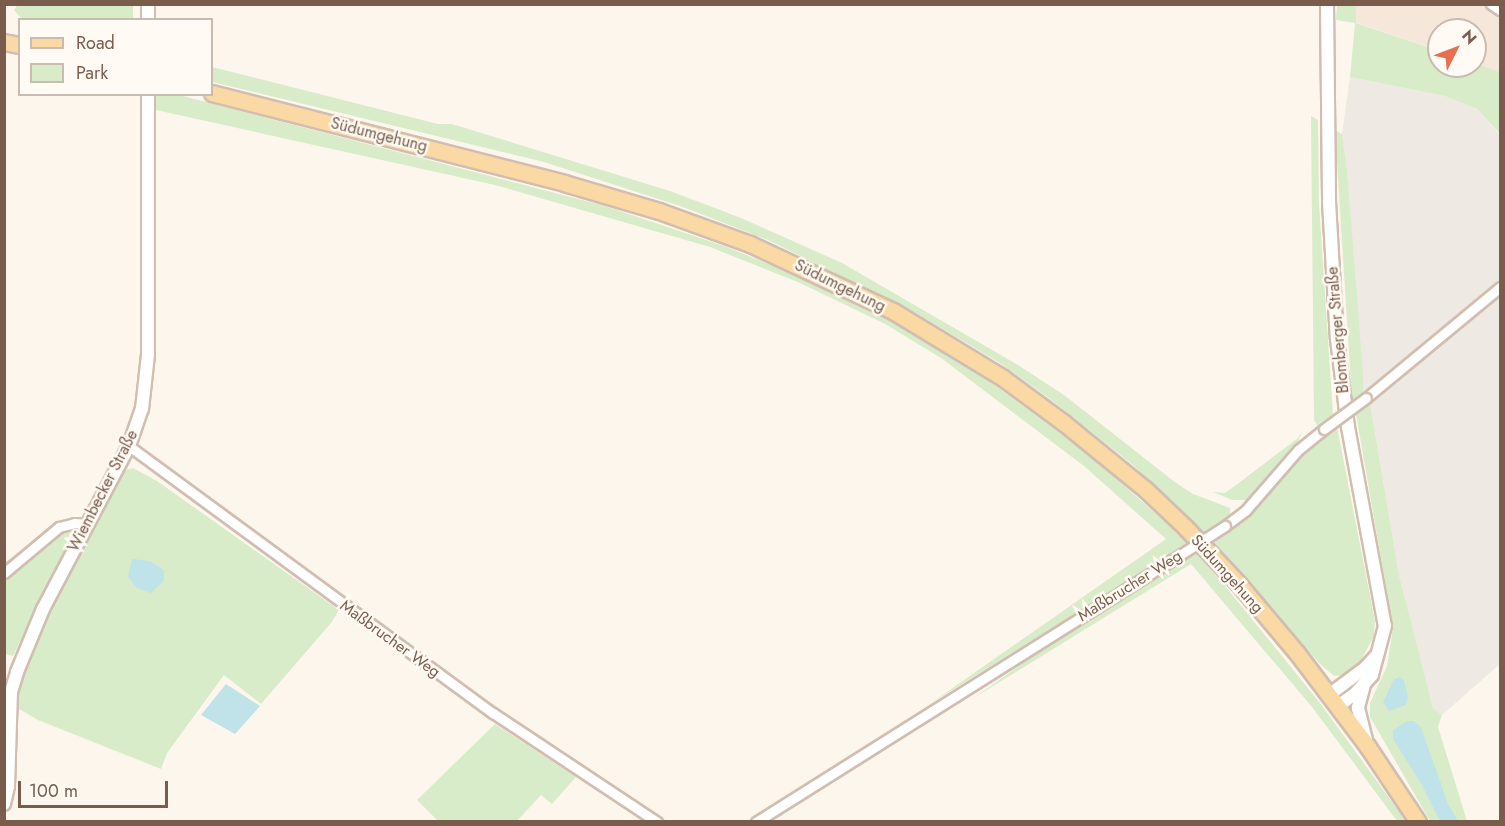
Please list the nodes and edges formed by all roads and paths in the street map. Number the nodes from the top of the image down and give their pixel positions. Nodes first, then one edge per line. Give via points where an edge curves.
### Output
1 (1327, 4) edge
2 (1491, 4) edge
3 (1500, 10) edge
4 (213, 93) edge
5 (148, 96) edge
6 (1500, 287) edge
7 (129, 446) junction
8 (85, 524) junction
9 (4, 573) edge
10 (1379, 651) junction
11 (1364, 685) junction
12 (1334, 701) junction
13 (1368, 747) junction
14 (4, 804) edge
15 (657, 822) edge
16 (756, 822) edge
17 (1418, 822) edge

1 - 10 street, Blomberger Straße via 1329,202 1337,339 1350,437 1383,609
2 - 3 street
4 - 12 main road, Südumgehung via 659,211 750,244 893,311 1003,378 1137,483 1231,575
5 - 7 street, Wiembecker Straße via 148,355 142,409
6 - 16 street, Maßbrucher Weg, bridge via 1298,450 1245,510 1225,526
7 - 8 street, Wiembecker Straße
7 - 15 street, Maßbrucher Weg via 493,713
8 - 9 street via 59,527
8 - 14 street, Wiembecker Straße via 16,672 9,713
10 - 11 street, Blomberger Straße via 1376,668
10 - 12 street
11 - 12 street, Blomberger Straße
11 - 13 street via 1359,715
12 - 13 main road
13 - 17 main road

